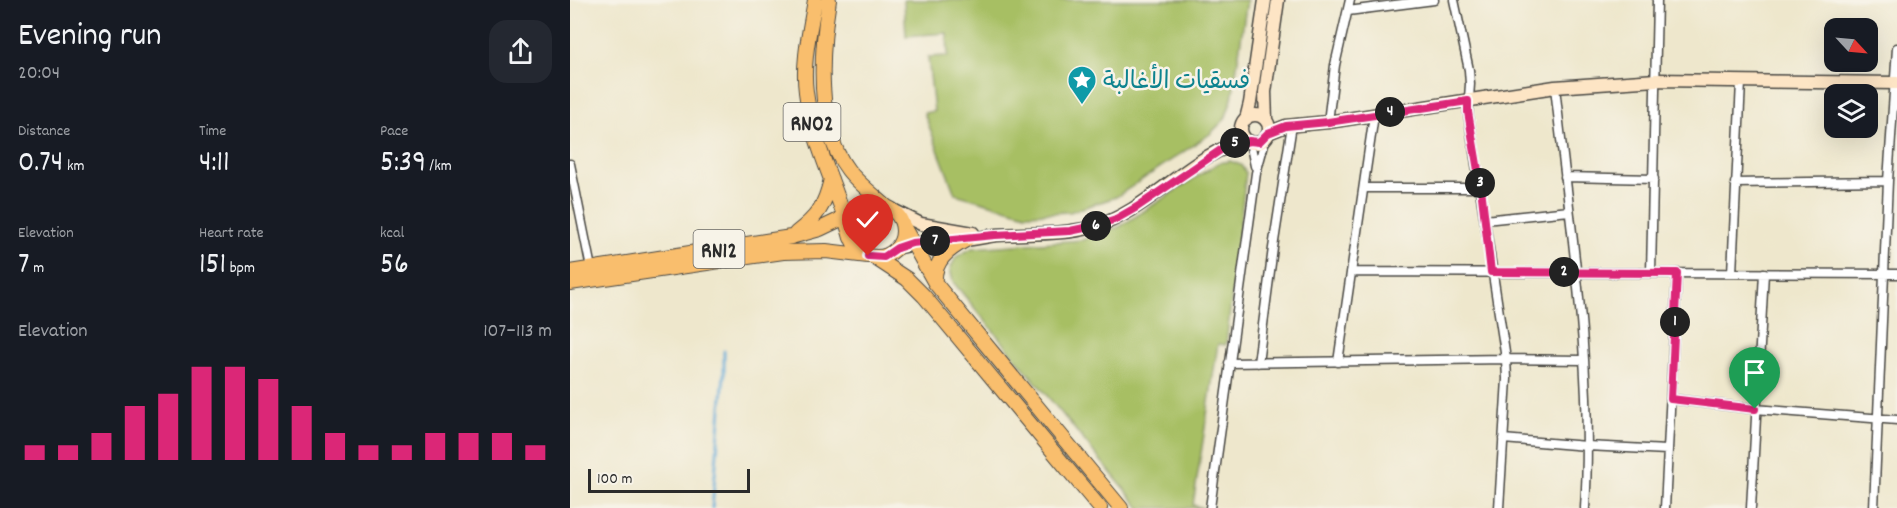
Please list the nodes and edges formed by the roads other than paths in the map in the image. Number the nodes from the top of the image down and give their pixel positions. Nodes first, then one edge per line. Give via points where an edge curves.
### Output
1 (815, 0) edge
2 (829, 0) edge
3 (1265, 0) edge
4 (1278, 0) edge
5 (1350, 0) edge
6 (1434, 0) edge
7 (1454, 0) edge
8 (1657, 0) edge
9 (1348, 11) junction
10 (1897, 48) edge
11 (1656, 80) junction
12 (1741, 82) junction
13 (1896, 83) edge
14 (1555, 87) junction
15 (1468, 101) junction
16 (1374, 115) junction
17 (1244, 121) junction
18 (1328, 122) junction
19 (1289, 125) junction
20 (1267, 128) junction
21 (1250, 141) junction
22 (1215, 152) junction
23 (570, 164) edge
24 (1256, 172) junction
25 (1565, 177) junction
26 (831, 179) junction
27 (1654, 179) junction
28 (1888, 181) junction
29 (1735, 183) junction
30 (1364, 188) junction
31 (1481, 188) junction
32 (864, 208) junction
33 (890, 209) junction
34 (1569, 211) junction
35 (846, 217) junction
36 (1485, 220) junction
37 (902, 224) junction
38 (995, 235) junction
39 (791, 237) junction
40 (851, 238) junction
41 (966, 240) junction
42 (912, 243) junction
43 (897, 248) junction
44 (871, 257) junction
45 (570, 272) edge
46 (1351, 272) junction
47 (1491, 272) junction
48 (1576, 272) junction
49 (1651, 273) junction
50 (1677, 273) junction
51 (1732, 273) junction
52 (1764, 273) junction
53 (1884, 273) junction
54 (592, 274) junction
55 (1897, 274) edge
56 (570, 283) edge
57 (935, 284) junction
58 (1506, 359) junction
59 (1583, 360) junction
60 (1338, 362) junction
61 (1229, 363) junction
62 (1258, 363) junction
63 (1671, 399) junction
64 (1755, 409) junction
65 (1877, 420) junction
66 (1897, 420) edge
67 (1503, 439) junction
68 (1587, 446) junction
69 (1667, 450) junction
70 (1100, 508) edge
71 (1121, 508) edge
72 (1210, 508) edge
73 (1499, 508) edge
74 (1585, 508) edge
75 (1665, 508) edge
76 (1751, 508) edge
77 (1874, 508) edge

1 - 26 main road, RN02 via 806,92 814,132
2 - 33 main road, RN02 via 822,79 830,128 848,170
3 - 17 street
4 - 20 street via 1265,92
5 - 9 street
6 - 9 street
7 - 15 street via 1469,70
8 - 11 street
9 - 18 street via 1335,65
10 - 13 street
11 - 12 street
11 - 14 street
11 - 27 street
12 - 13 street
12 - 29 street
13 - 28 street
14 - 15 street
14 - 25 street
15 - 16 street
15 - 31 street
16 - 18 street
16 - 30 street
17 - 20 street via 1254,115
17 - 21 street via 1243,135
17 - 22 street
18 - 19 street
19 - 20 street
19 - 62 street
20 - 21 street via 1259,142
20 - 24 street
21 - 22 street
21 - 24 street
22 - 38 street via 1116,219 1070,231
23 - 54 street
24 - 61 street
25 - 27 street
25 - 34 street
26 - 35 main road, RN02
26 - 39 main road via 820,211
27 - 49 street
28 - 29 street
28 - 53 street
29 - 51 street
30 - 31 street
30 - 46 street
31 - 36 street
32 - 33 main road, RN12 via 880,205
32 - 35 main road, RN12
32 - 40 main road via 852,221
33 - 37 main road
33 - 38 street via 921,224
34 - 36 street
34 - 48 street
35 - 39 main road, RN12
35 - 40 main road, RN02
36 - 47 street
37 - 42 main road
37 - 43 main road
38 - 41 street
39 - 54 main road, RN12
40 - 44 main road via 854,246
41 - 42 street
41 - 57 main road via 940,260
42 - 43 street
42 - 57 main road
43 - 44 main road via 884,257
44 - 54 main road, RN12 via 819,251 783,252
44 - 70 main road via 908,279 924,296
45 - 54 main road, RN12
46 - 47 street
46 - 60 street
47 - 48 street
47 - 58 street
48 - 49 street
48 - 59 street
49 - 50 street
50 - 51 street
50 - 63 street
51 - 52 street
52 - 53 street
52 - 64 street
53 - 55 street
53 - 65 street
54 - 56 main road, RN12
57 - 71 main road
58 - 59 street
58 - 60 street
58 - 67 street
59 - 68 street
60 - 62 street
61 - 62 street
61 - 72 street
63 - 64 street
63 - 69 street
64 - 65 street
64 - 76 street
65 - 66 street
65 - 77 street
67 - 68 street
67 - 73 street
68 - 69 street
68 - 74 street
69 - 75 street

